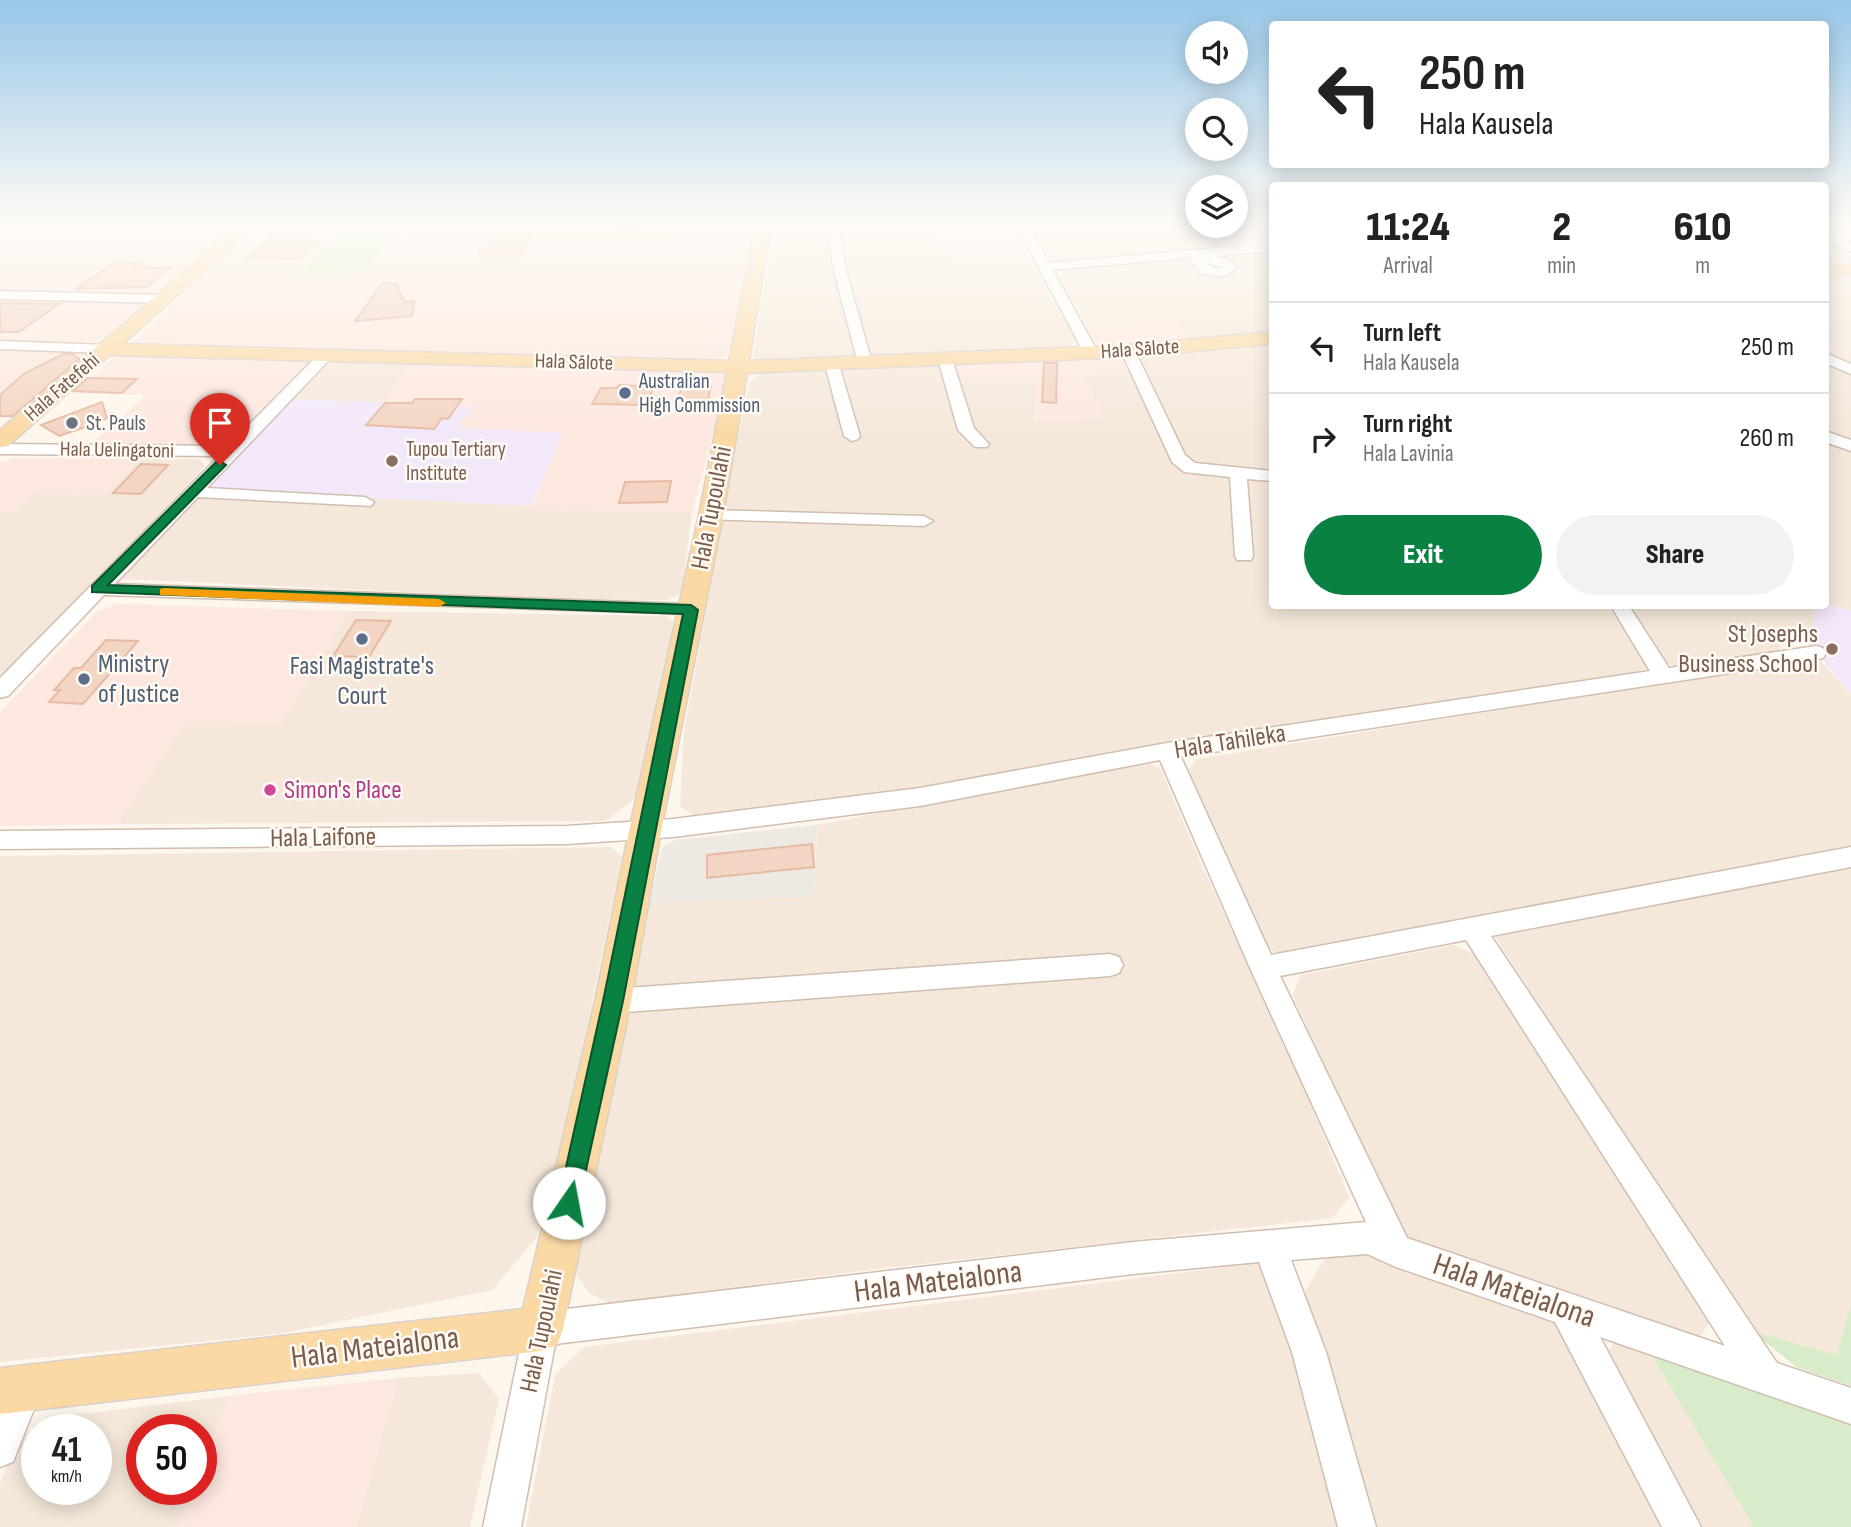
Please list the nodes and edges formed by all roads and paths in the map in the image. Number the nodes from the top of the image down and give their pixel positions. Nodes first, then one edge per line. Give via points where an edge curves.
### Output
1 (170, 294) edge
2 (752, 294) edge
3 (846, 294) edge
4 (1060, 294) edge
5 (0, 295) edge
6 (165, 299) junction
7 (1269, 338) edge
8 (0, 345) edge
9 (106, 349) junction
10 (1128, 351) junction
11 (1091, 353) junction
12 (327, 354) junction
13 (945, 359) junction
14 (1829, 359) edge
15 (865, 363) junction
16 (832, 365) junction
17 (739, 367) junction
18 (1851, 370) edge
19 (852, 436) dead end
20 (1829, 438) edge
21 (0, 440) edge
22 (981, 444) dead end
23 (1851, 446) edge
24 (0, 449) edge
25 (233, 451) junction
26 (1238, 475) junction
27 (1269, 476) edge
28 (194, 492) junction
29 (365, 502) dead end
30 (711, 515) junction
31 (924, 521) dead end
32 (1244, 556) dead end
33 (97, 589) junction
34 (1622, 609) edge
35 (691, 610) junction
36 (1816, 653) dead end
37 (1663, 676) junction
38 (0, 691) edge
39 (1167, 751) junction
40 (645, 831) junction
41 (0, 840) edge
42 (1851, 857) edge
43 (1473, 930) junction
44 (1110, 965) dead end
45 (1263, 968) junction
46 (613, 1001) junction
47 (1269, 1245) junction
48 (1396, 1251) junction
49 (1566, 1309) junction
50 (541, 1329) junction
51 (1765, 1376) junction
52 (12, 1390) edge
53 (1851, 1406) edge
54 (0, 1449) edge
55 (502, 1527) edge
56 (1357, 1527) edge
57 (1682, 1527) edge

1 - 6 main road, Hala Fatefehi
2 - 17 main road, Hala Tupoulahi
3 - 15 street
4 - 11 street
5 - 6 street
6 - 9 main road, Hala Fatefehi
7 - 10 main road, Hala Sālote
8 - 9 street, Hala Sālote
9 - 12 main road, Hala Sālote
9 - 21 main road, Hala Fatefehi
10 - 11 main road, Hala Sālote
10 - 26 street via 1178,458 1190,468
11 - 13 main road, Hala Sālote
12 - 17 main road, Hala Sālote
12 - 25 street
13 - 15 main road, Hala Sālote
13 - 22 street via 967,430
14 - 18 street
15 - 16 main road, Hala Sālote
16 - 17 main road, Hala Sālote
16 - 19 street
17 - 30 main road, Hala Tupoulahi
20 - 23 street
24 - 25 street, Hala Uelingatoni
25 - 28 street
26 - 27 street
26 - 32 street
28 - 29 street
28 - 33 street
30 - 31 street
30 - 35 main road, Hala Tupoulahi
33 - 35 street
33 - 38 street
34 - 37 street
35 - 40 main road, Hala Tupoulahi
36 - 37 street, Hala Tahileka
37 - 39 street, Hala Tahileka
39 - 40 street, Hala Tahileka via 920,797
39 - 45 street
40 - 41 street, Hala Laifone
40 - 46 main road, Hala Tupoulahi
42 - 43 street
43 - 45 street
43 - 51 street
44 - 46 street
45 - 48 street
46 - 50 main road, Hala Tupoulahi
47 - 48 street, Hala Mateialona via 1368,1238
47 - 50 street, Hala Mateialona
47 - 56 street via 1309,1352
48 - 49 street, Hala Mateialona
49 - 51 street, Hala Mateialona
49 - 57 street
50 - 52 main road, Hala Mateialona
50 - 55 street, Hala Tupoulahi
51 - 53 street, Hala Mateialona
52 - 54 street

